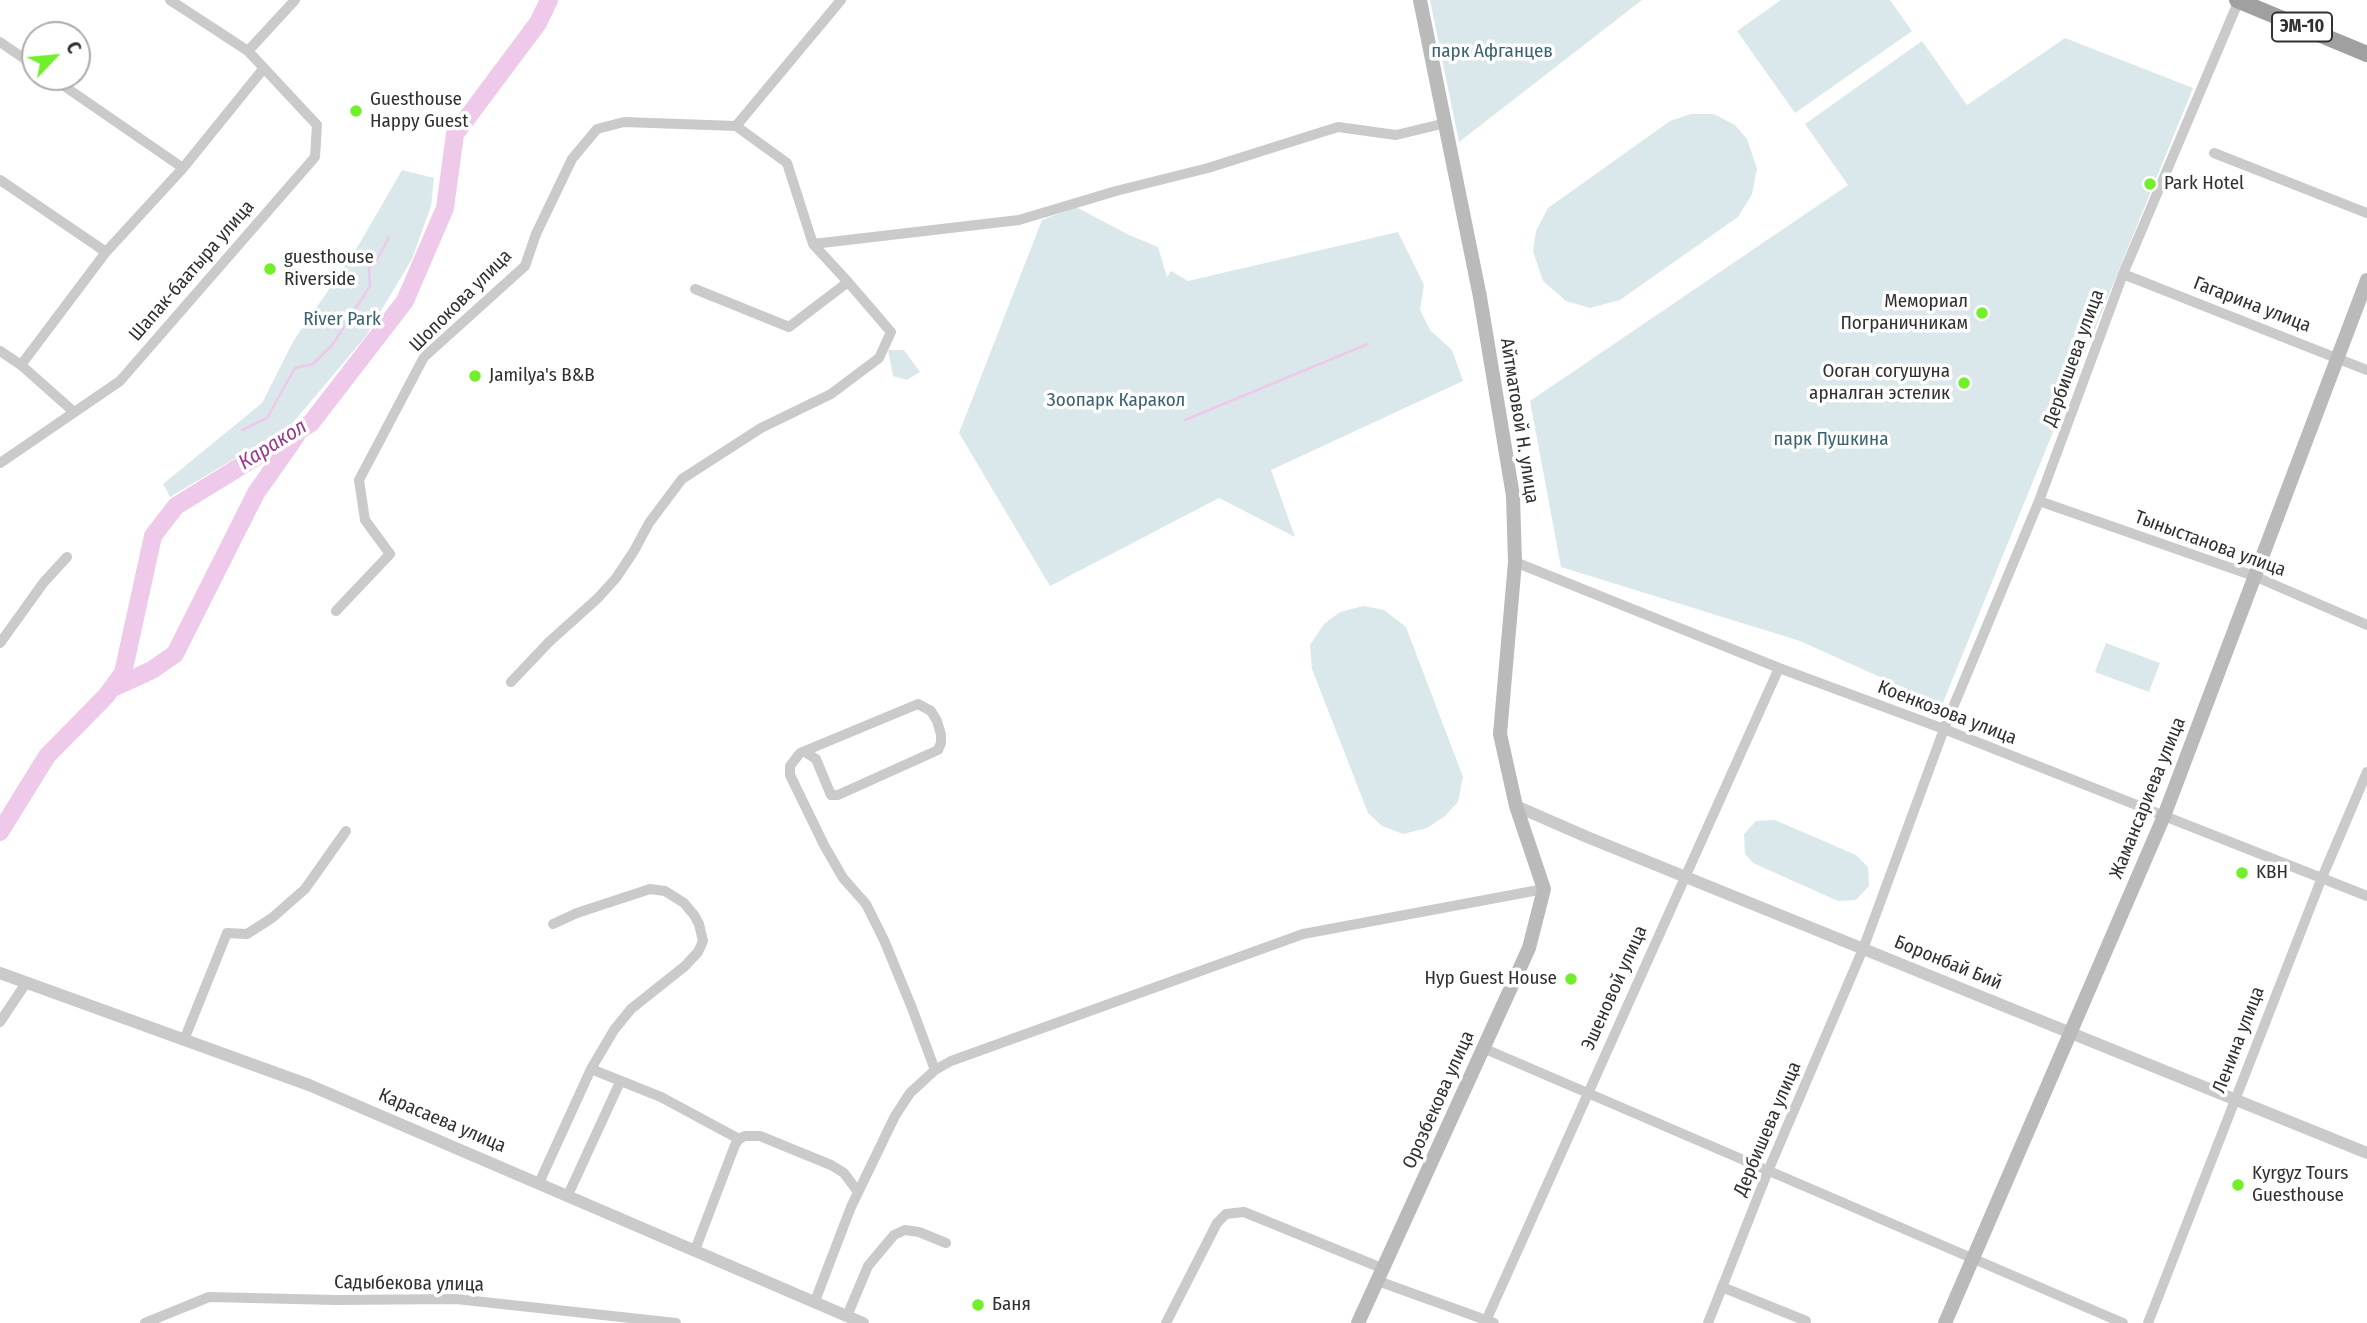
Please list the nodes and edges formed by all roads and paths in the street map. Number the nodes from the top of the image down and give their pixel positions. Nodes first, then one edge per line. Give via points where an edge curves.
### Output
1 (170, 0) edge
2 (295, 0) edge
3 (841, 0) edge
4 (1420, 0) edge
5 (2238, 0) edge
6 (0, 42) edge
7 (248, 51) junction
8 (2367, 54) edge
9 (21, 56) edge
10 (264, 68) junction
11 (71, 91) edge
12 (1446, 123) junction
13 (736, 126) junction
14 (2214, 153) dead end
15 (183, 168) junction
16 (0, 180) edge
17 (2367, 213) edge
18 (813, 244) junction
19 (106, 252) junction
20 (2123, 274) junction
21 (2367, 280) edge
22 (848, 282) junction
23 (695, 289) dead end
24 (0, 351) edge
25 (2337, 357) junction
26 (21, 365) junction
27 (2367, 370) edge
28 (74, 412) junction
29 (0, 463) edge
30 (2039, 501) junction
31 (67, 556) dead end
32 (1515, 562) junction
33 (2254, 576) junction
34 (336, 611) dead end
35 (2367, 625) edge
36 (0, 643) edge
37 (1779, 668) junction
38 (511, 682) dead end
39 (1944, 729) junction
40 (805, 752) junction
41 (2367, 772) edge
42 (1516, 806) junction
43 (2164, 816) junction
44 (346, 831) dead end
45 (1685, 875) junction
46 (2321, 880) junction
47 (1544, 889) junction
48 (2367, 896) edge
49 (553, 924) dead end
50 (1863, 949) junction
51 (0, 973) edge
52 (26, 983) junction
53 (0, 1022) edge
54 (2071, 1034) junction
55 (184, 1040) junction
56 (1483, 1048) junction
57 (592, 1069) junction
58 (935, 1070) junction
59 (620, 1082) junction
60 (1588, 1093) junction
61 (2235, 1100) junction
62 (739, 1139) junction
63 (2367, 1153) edge
64 (1768, 1171) junction
65 (539, 1183) junction
66 (858, 1192) junction
67 (568, 1195) junction
68 (946, 1242) dead end
69 (695, 1250) junction
70 (1973, 1259) junction
71 (1381, 1275) junction
72 (1722, 1287) junction
73 (815, 1301) junction
74 (846, 1316) junction
75 (649, 1321) edge
76 (1805, 1321) dead end
77 (1488, 1322) edge
78 (145, 1323) edge
79 (676, 1323) edge
80 (863, 1323) edge
81 (1166, 1323) edge
82 (1358, 1323) edge
83 (1708, 1323) edge
84 (1945, 1323) edge
85 (2123, 1323) edge
86 (2148, 1323) edge

1 - 7 street, Шапак-баатыра улица
2 - 7 street
3 - 13 street
4 - 12 main road, Айтматовой Н. улица
5 - 8 highway, ЭМ-10
5 - 20 street, Дербишева улица
6 - 9 street
7 - 10 street, Шапак-баатыра улица
10 - 15 street
10 - 28 street, Шапак-баатыра улица via 317,125 315,157 120,381
11 - 15 street
12 - 18 street via 1396,135 1338,127 1019,220
12 - 32 main road, Айтматовой Н. улица via 1514,496
13 - 18 street via 787,163
13 - 34 street, Шопокова улица via 624,122 597,129 580,149 536,233 525,267 424,357 359,480 365,520 390,554
14 - 17 street
15 - 19 street
16 - 19 street
18 - 22 street
19 - 26 street
20 - 25 street, Гагарина улица
20 - 30 street, Дербишева улица
21 - 25 main road, Жамансариева улица
22 - 23 street via 789,327
22 - 38 street via 891,332 879,358 831,394 761,428 682,480 616,578
24 - 26 street
25 - 27 street, Гагарина улица
25 - 33 main road, Жамансариева улица
26 - 28 street
28 - 29 street, Шапак-баатыра улица
30 - 33 street, Тыныстанова улица
30 - 39 street, Дербишева улица
31 - 36 street
32 - 37 street, Коенкозова улица
32 - 42 main road, Айтматовой Н. улица via 1500,734
33 - 35 street, Тыныстанова улица
33 - 43 main road, Жамансариева улица
37 - 39 street, Коенкозова улица
37 - 45 street, Эшеновой улица
39 - 43 street, Коенкозова улица
39 - 50 street, Дербишева улица
40 - 40 street via 816,759 834,796 938,750 941,735 931,711 918,704
40 - 58 street via 794,758 790,775 843,878 866,904
41 - 46 street, Ленина улица
42 - 45 street, Боронбай Бий
42 - 47 main road, Айтматовой Н. улица
43 - 46 street, Коенкозова улица
43 - 54 main road, Жамансариева улица
44 - 55 street via 305,889 272,918 247,934 227,933
45 - 50 street, Боронбай Бий
45 - 60 street, Эшеновой улица
46 - 48 street, Коенкозова улица
46 - 61 street, Ленина улица
47 - 56 main road, Орозбекова улица via 1530,948
47 - 58 street via 1303,934
49 - 57 street via 650,889 665,891 684,903 699,924 703,941 698,951 631,1009
50 - 54 street, Боронбай Бий
50 - 64 street, Дербишева улица
51 - 52 street, Карасаева улица
52 - 53 street
52 - 55 street, Карасаева улица
54 - 61 street, Боронбай Бий
54 - 70 main road, Жамансариева улица
55 - 65 street, Карасаева улица via 309,1085
56 - 60 street
56 - 71 main road, Орозбекова улица
57 - 59 street
57 - 65 street
58 - 66 street via 910,1093 895,1116
59 - 62 street via 661,1097
59 - 67 street
60 - 64 street
60 - 77 street, Эшеновой улица
61 - 63 street, Боронбай Бий
61 - 86 street, Ленина улица
62 - 66 street via 760,1136 831,1165 844,1173
62 - 69 street
64 - 70 street
64 - 72 street, Дербишева улица
65 - 67 street, Карасаева улица
66 - 73 street
67 - 69 street, Карасаева улица
68 - 74 street via 905,1230 894,1235 868,1266
69 - 73 street, Карасаева улица
70 - 84 main road, Жамансариева улица
70 - 85 street
71 - 77 street
71 - 81 street via 1244,1212 1226,1214 1217,1223
71 - 82 main road, Орозбекова улица
72 - 76 street
72 - 83 street, Дербишева улица
73 - 74 street, Карасаева улица
74 - 80 street, Карасаева улица
75 - 78 street, Садыбекова улица via 456,1299 209,1297
75 - 79 street, Садыбекова улица

